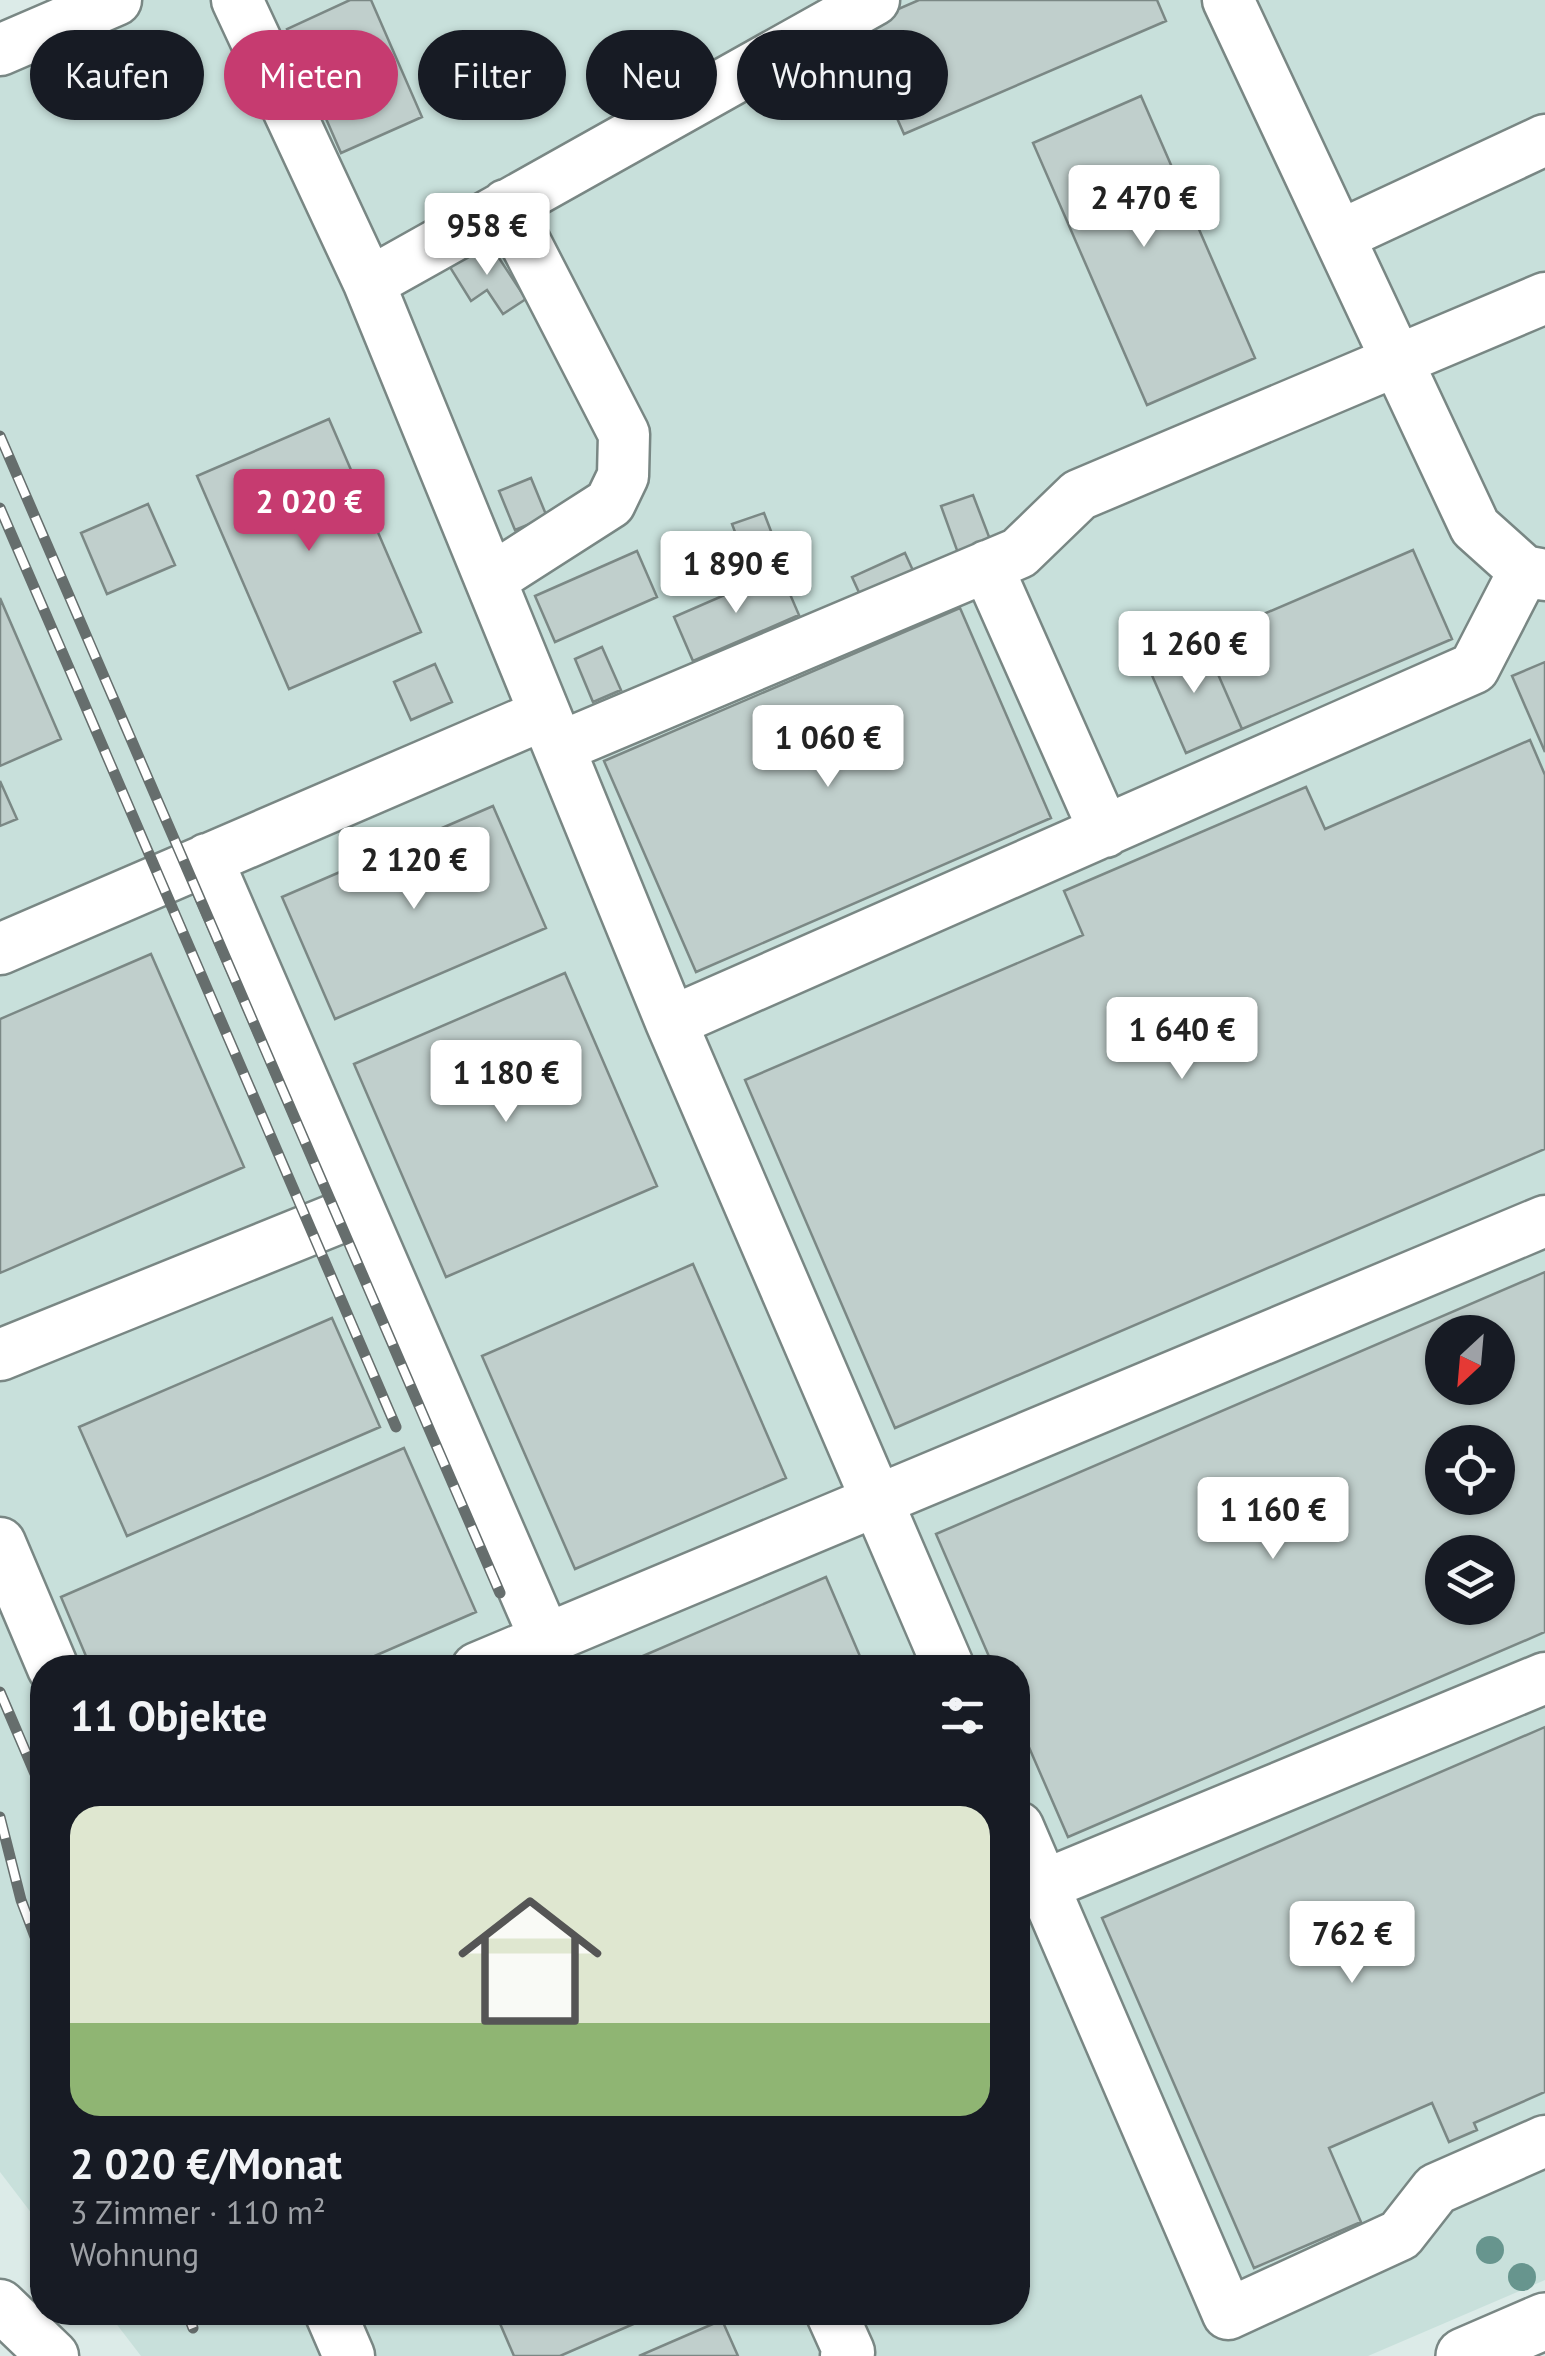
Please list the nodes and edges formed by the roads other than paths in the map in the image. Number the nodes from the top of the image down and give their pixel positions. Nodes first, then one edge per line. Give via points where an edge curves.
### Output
1 (116, 0) edge
2 (238, 0) edge
3 (874, 0) edge
4 (1228, 0) edge
5 (0, 50) edge
6 (1545, 140) edge
7 (506, 204) junction
8 (1339, 236) junction
9 (369, 283) junction
10 (1545, 298) edge
11 (1396, 358) junction
12 (987, 566) junction
13 (1534, 573) edge
14 (493, 578) junction
15 (552, 731) junction
16 (1104, 832) junction
17 (208, 860) junction
18 (0, 948) edge
19 (671, 1022) junction
20 (356, 1211) junction
21 (1545, 1221) edge
22 (0, 1355) edge
23 (877, 1499) junction
24 (0, 1544) edge
25 (545, 1638) junction
26 (47, 1655) edge
27 (506, 1655) edge
28 (943, 1655) edge
29 (1545, 1678) edge
30 (1030, 1890) edge
31 (1545, 2141) edge
32 (0, 2304) edge
33 (1545, 2321) edge
34 (336, 2325) edge
35 (837, 2325) edge
36 (54, 2356) edge
37 (349, 2356) edge
38 (846, 2356) edge
39 (1464, 2356) edge

1 - 5 lane
2 - 9 lane
3 - 7 lane
4 - 8 lane
6 - 8 lane
7 - 9 lane
7 - 14 lane via 624,434 623,476 610,503
8 - 11 lane
9 - 14 lane
10 - 11 lane
11 - 12 lane via 1079,495 1019,553
11 - 13 lane via 1476,527
12 - 15 lane
12 - 16 lane
13 - 16 lane via 1474,668
14 - 15 lane
15 - 17 lane
15 - 19 lane
16 - 19 lane
17 - 18 lane
17 - 20 lane
19 - 23 lane
20 - 22 lane
20 - 25 lane
21 - 23 lane
23 - 25 lane
23 - 28 lane
24 - 26 lane
25 - 27 lane
29 - 30 lane
30 - 31 lane via 1228,2314 1400,2235 1436,2189
32 - 36 lane
33 - 39 main road
34 - 37 lane
35 - 38 lane

